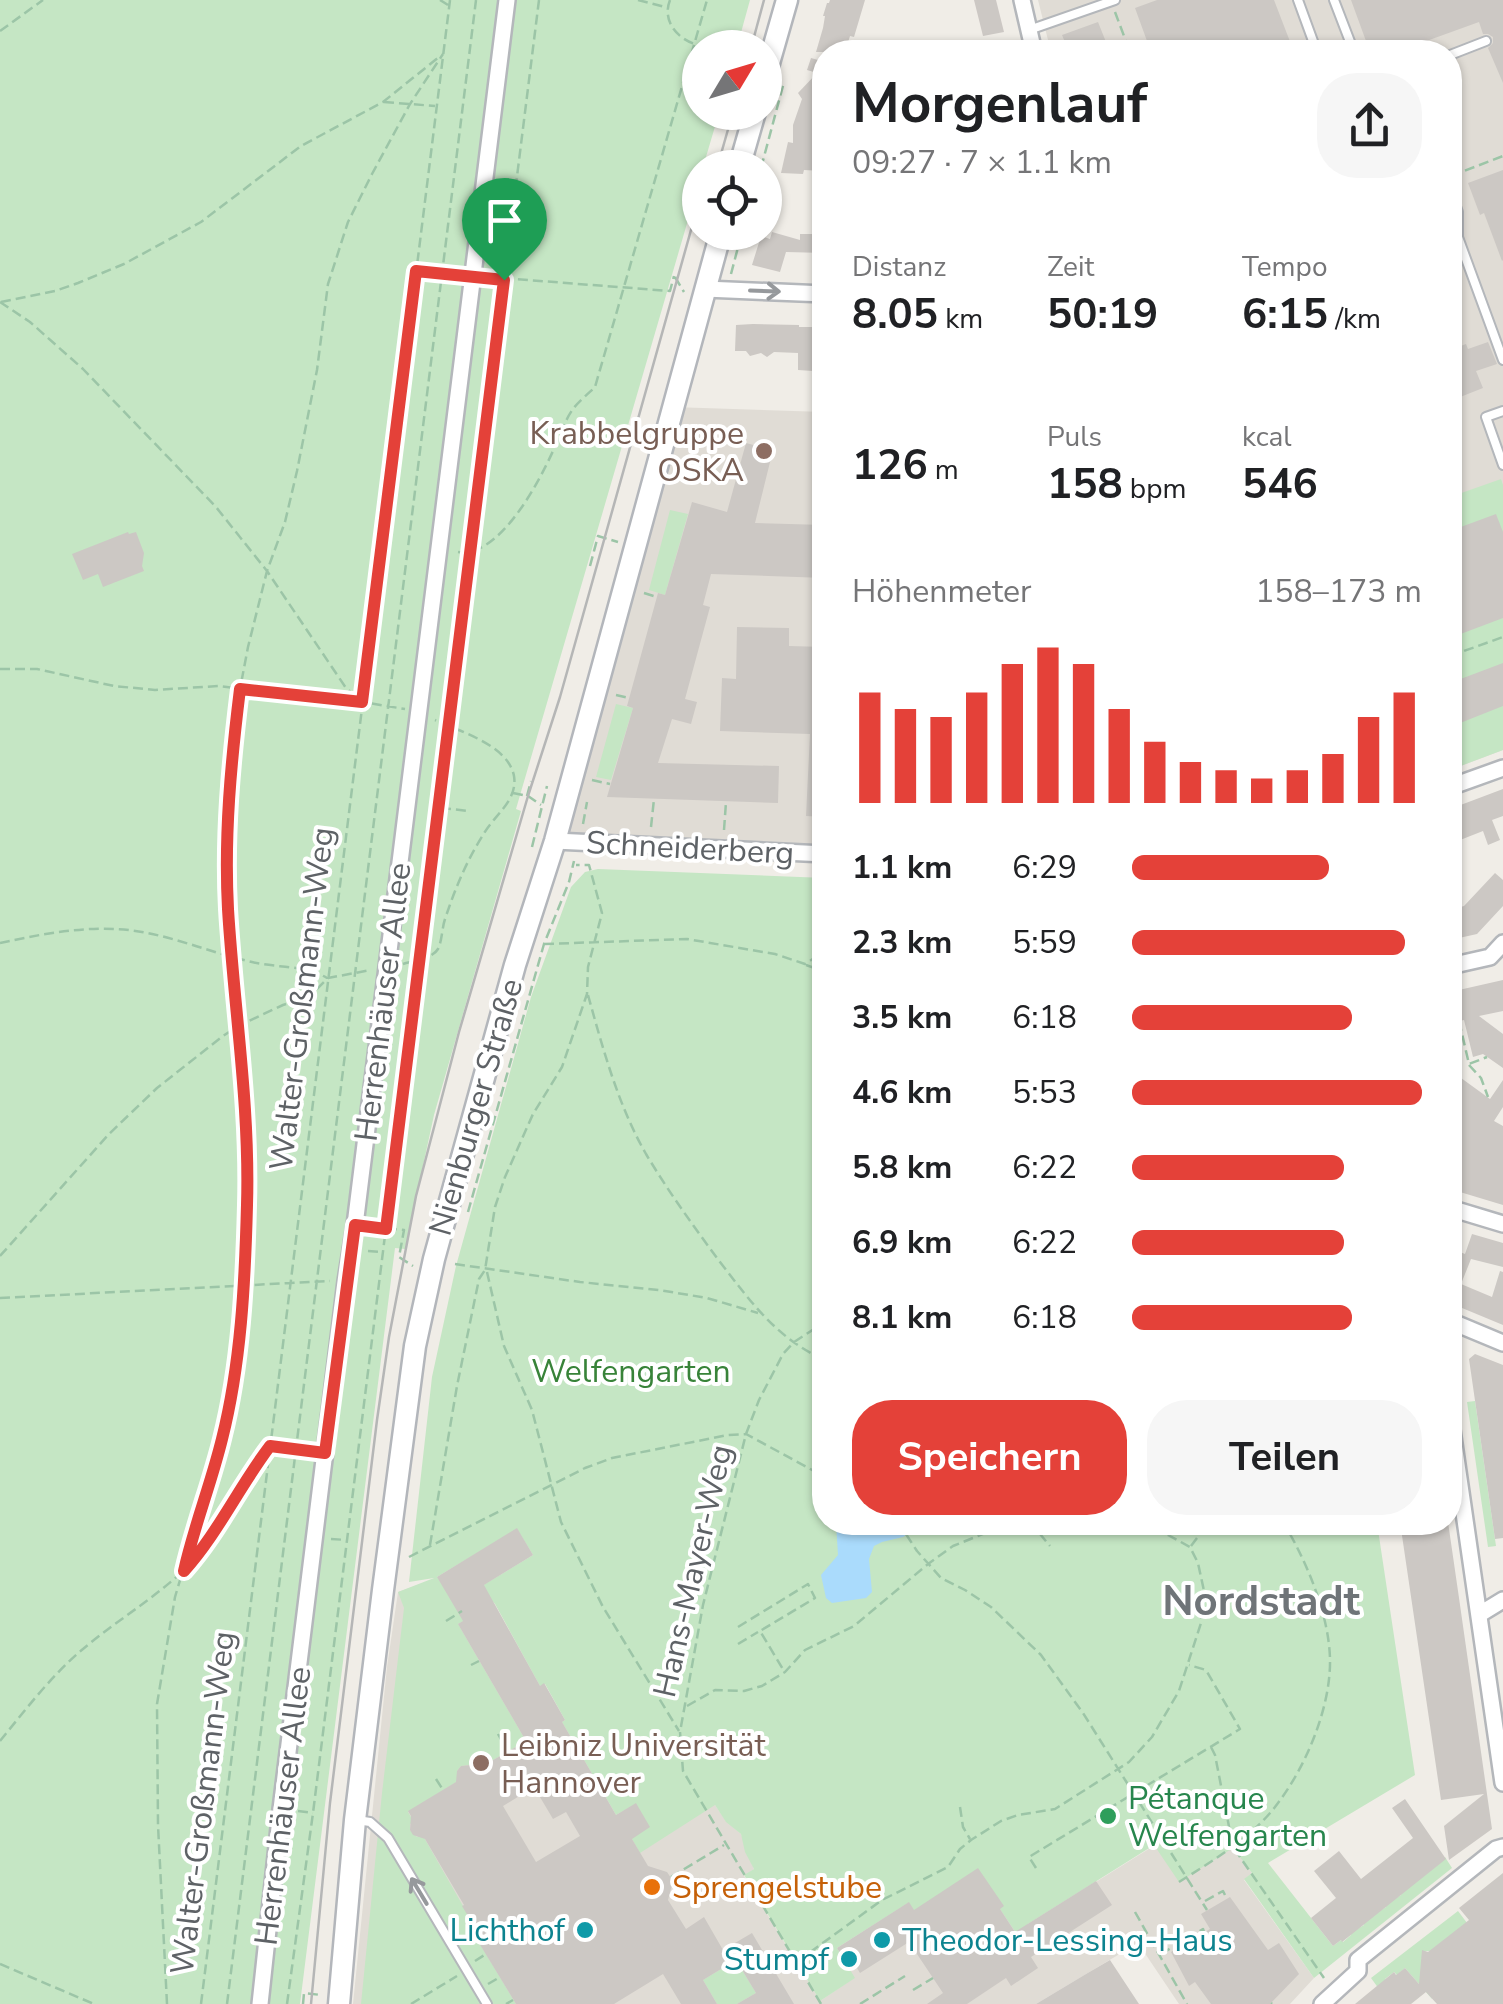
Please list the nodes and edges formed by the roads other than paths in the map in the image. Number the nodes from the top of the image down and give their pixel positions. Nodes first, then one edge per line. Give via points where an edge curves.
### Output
1 (507, 0) edge
2 (787, 0) edge
3 (1022, 0) edge
4 (1298, 0) edge
5 (1334, 0) edge
6 (1113, 1) edge
7 (1029, 30) junction
8 (782, 35) edge
9 (1031, 40) edge
10 (1313, 40) edge
11 (1349, 40) edge
12 (1486, 41) dead end
13 (1462, 50) edge
14 (1462, 248) edge
15 (714, 250) edge
16 (696, 293) junction
17 (812, 294) edge
18 (1503, 360) edge
19 (1503, 411) edge
20 (1503, 464) edge
21 (1503, 768) edge
22 (1462, 783) edge
23 (555, 841) junction
24 (812, 853) edge
25 (1503, 944) edge
26 (1462, 963) edge
27 (1462, 1212) edge
28 (1503, 1224) edge
29 (1462, 1326) edge
30 (1503, 1343) edge
31 (1462, 1495) edge
32 (1503, 1600) edge
33 (1480, 1614) junction
34 (1503, 1783) edge
35 (355, 1820) junction
36 (1503, 1847) edge
37 (333, 2000) edge
38 (260, 2004) edge
39 (487, 2004) edge
40 (1322, 2004) edge

1 - 38 street, Herrenhäuser Allee
2 - 8 street
3 - 7 street
4 - 10 lane
5 - 11 lane
6 - 7 lane
7 - 9 street
12 - 13 lane
14 - 18 lane
15 - 16 street, Nienburger Straße
16 -> 17 street
16 - 23 street, Nienburger Straße
19 - 20 lane via 1486,417
21 - 22 street
23 - 24 street, Schneiderberg
23 - 35 street, Nienburger Straße via 515,965 419,1329
25 - 26 street via 1490,957
27 - 28 street
29 - 30 street
31 - 33 street
32 - 33 street
33 - 34 street
35 - 37 street, Nienburger Straße
39 -> 35 lane via 388,1838 370,1822
36 - 40 street via 1358,1960 1358,1971

